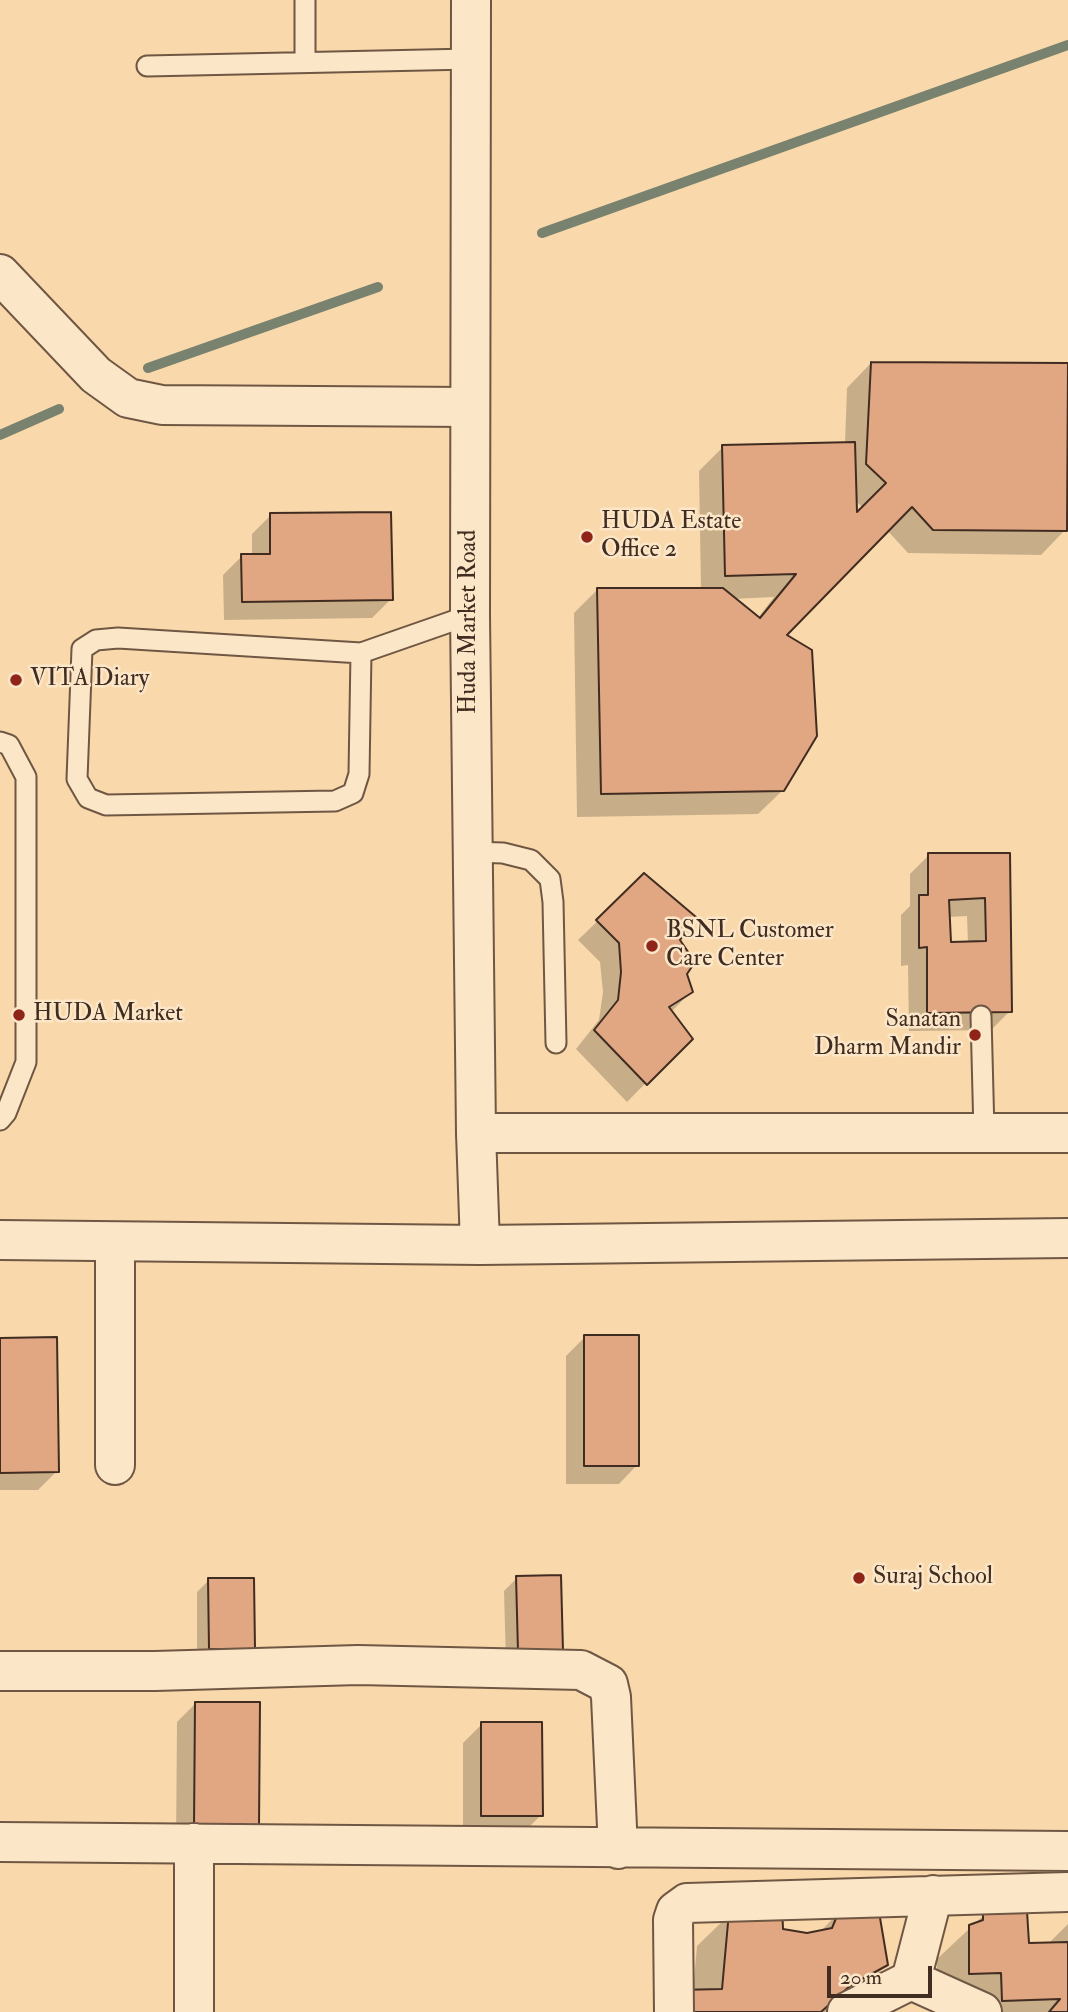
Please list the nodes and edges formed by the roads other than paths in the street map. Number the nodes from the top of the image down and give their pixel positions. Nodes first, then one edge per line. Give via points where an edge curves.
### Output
1 (305, 0) edge
2 (471, 0) edge
3 (471, 59) junction
4 (305, 62) junction
5 (147, 66) dead end
6 (0, 274) edge
7 (470, 407) junction
8 (470, 615) junction
9 (361, 653) junction
10 (0, 742) edge
11 (472, 852) junction
12 (981, 1016) dead end
13 (556, 1043) dead end
14 (0, 1120) edge
15 (476, 1133) junction
16 (984, 1133) junction
17 (1068, 1133) edge
18 (1068, 1238) edge
19 (0, 1240) edge
20 (115, 1242) junction
21 (480, 1245) junction
22 (115, 1465) dead end
23 (0, 1671) edge
24 (0, 1842) edge
25 (194, 1843) junction
26 (618, 1849) junction
27 (1068, 1851) edge
28 (1068, 1892) edge
29 (933, 1895) junction
30 (911, 1979) junction
31 (194, 2012) edge
32 (674, 2012) edge
33 (847, 2012) edge
34 (982, 2012) edge

1 - 4 lane
2 - 3 street, Huda Market Road
3 - 4 lane
3 - 7 street, Huda Market Road
4 - 5 lane
6 - 7 street via 96,375 128,398 162,405
7 - 8 street, Huda Market Road
8 - 9 lane
8 - 11 street, Huda Market Road
9 - 9 lane via 96,640 82,649 76,779 88,798 106,805 335,801 353,793 359,774
10 - 14 lane via 9,745 26,777 26,1062
11 - 13 lane via 531,860 550,878
11 - 15 street, Huda Market Road
12 - 16 lane
15 - 16 street
15 - 21 street, Huda Market Road
16 - 17 street
18 - 21 street
19 - 20 street
20 - 21 street
20 - 22 street
23 - 26 street via 358,1665 580,1670 608,1684 611,1698
24 - 25 street
25 - 26 street
25 - 31 street
26 - 27 street
28 - 29 street
29 - 30 street
29 - 32 street via 687,1903 673,1920
30 - 33 street
30 - 34 street

